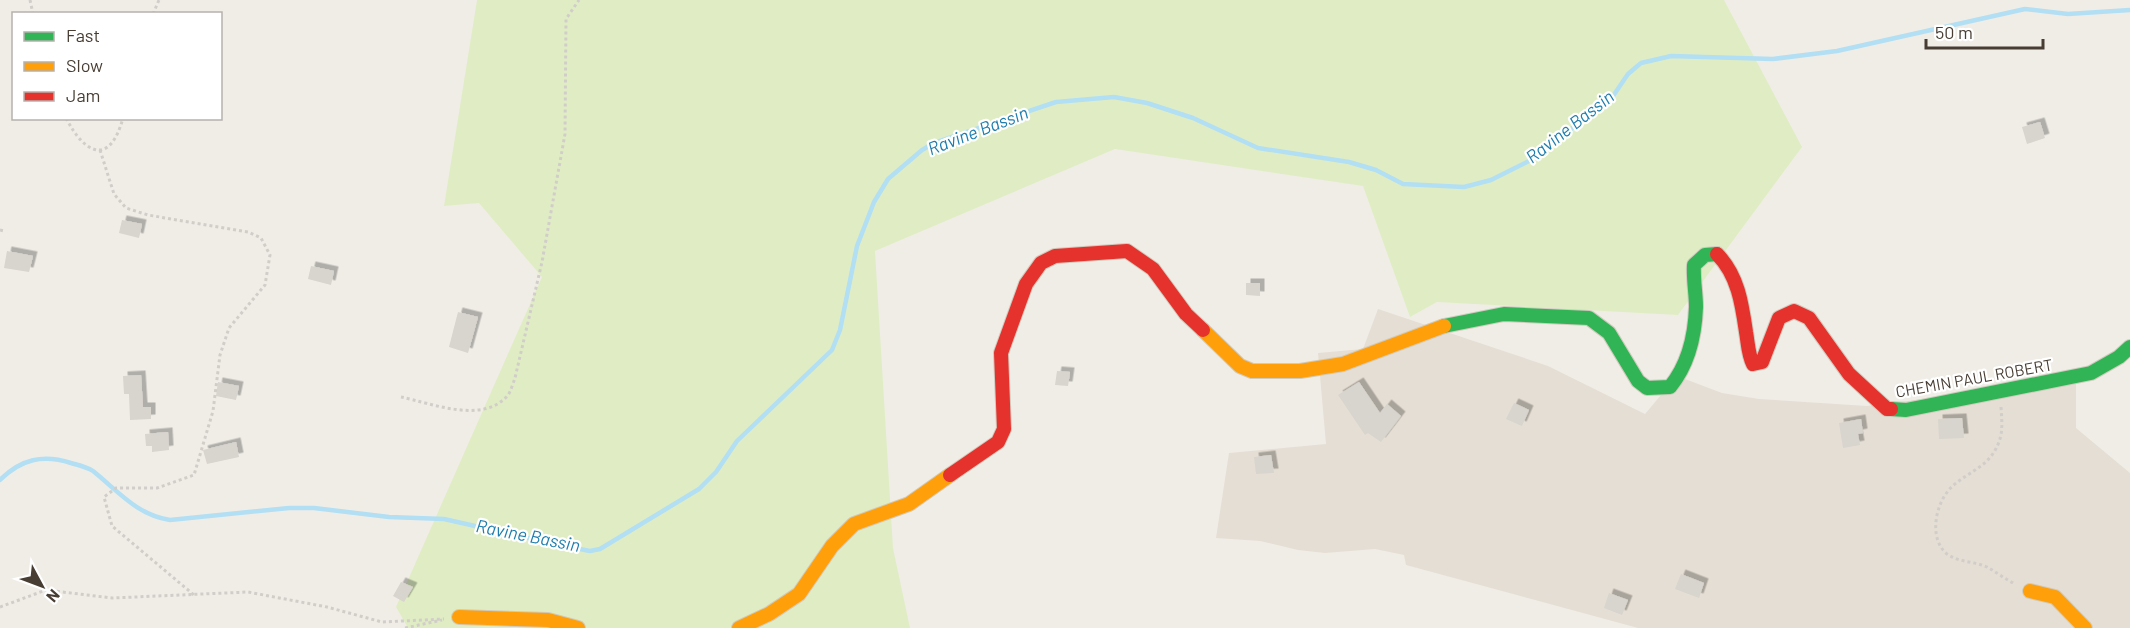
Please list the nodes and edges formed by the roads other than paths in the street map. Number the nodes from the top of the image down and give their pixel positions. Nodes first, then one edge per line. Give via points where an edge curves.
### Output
1 (2130, 347) edge
2 (2030, 591) road end
3 (459, 617) dead end
4 (578, 628) edge
5 (740, 628) edge
6 (2085, 628) edge

1 - 5 street, CHEMIN PAUL ROBERT via 2091,373 1906,410 1887,409 1849,374 1809,318 1794,311 1779,318 1762,362 1753,364 1747,355 1740,297 1728,263 1716,253 1704,255 1694,265 1696,306 1691,340 1684,365 1670,387 1647,388 1638,381 1609,333 1589,318 1577,316 1504,314 1475,318 1454,322 1343,364 1299,371 1252,371 1240,366 1186,314 1142,259 1126,251 1055,256 1041,263 1026,285 1000,353 1005,414 998,442 909,504 854,524 832,546 799,594
2 - 6 street via 2045,590 2057,596
3 - 4 street via 548,620

